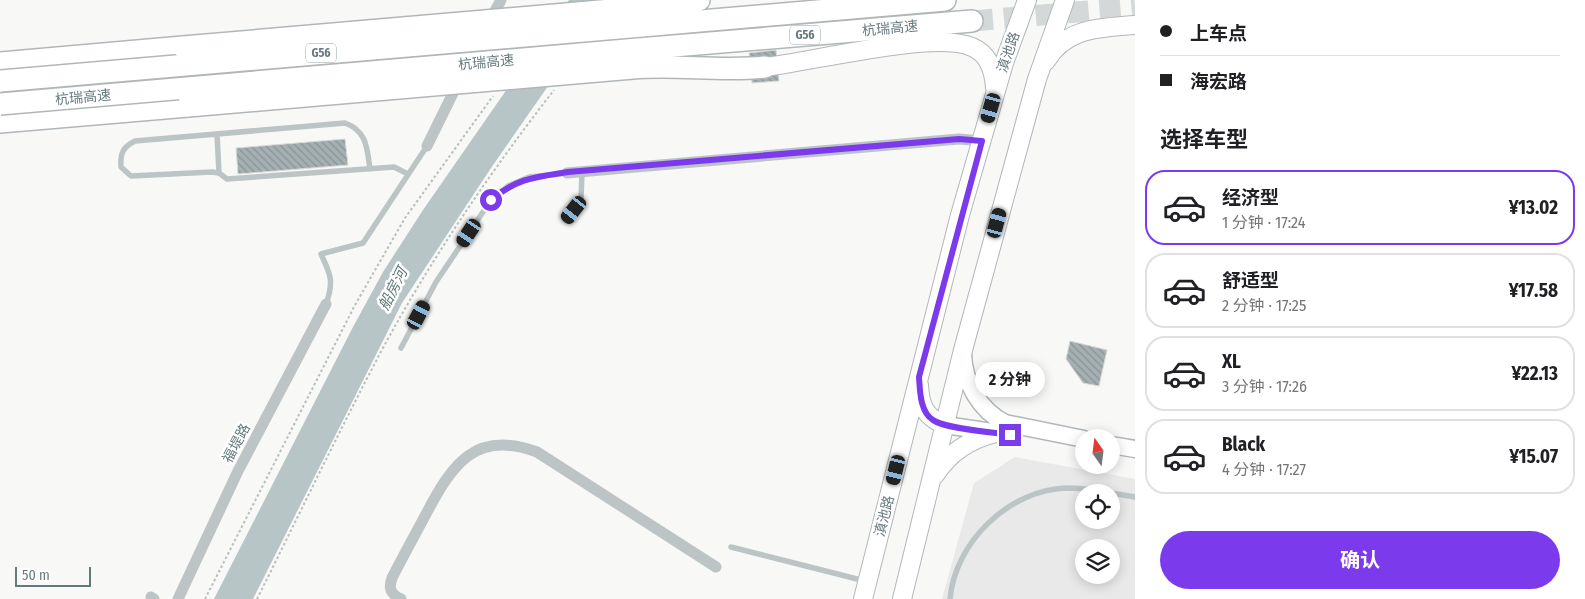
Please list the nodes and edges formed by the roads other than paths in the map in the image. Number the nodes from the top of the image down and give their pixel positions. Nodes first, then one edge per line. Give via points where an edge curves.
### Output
1 (501, 0) edge
2 (699, 0) edge
3 (945, 0) edge
4 (1027, 0) edge
5 (1065, 0) edge
6 (644, 17) junction
7 (972, 21) tunnel mouth
8 (1135, 25) edge
9 (635, 59) junction
10 (0, 62) edge
11 (765, 67) joint
12 (1037, 79) junction
13 (0, 81) edge
14 (995, 92) junction
15 (0, 104) edge
16 (0, 122) edge
17 (217, 134) junction
18 (982, 141) junction
19 (427, 146) joint
20 (370, 169) junction
21 (568, 172) joint
22 (582, 172) junction
23 (219, 173) junction
24 (408, 174) junction
25 (566, 220) dead end
26 (326, 304) joint
27 (401, 348) dead end
28 (962, 350) junction
29 (919, 377) junction
30 (945, 425) junction
31 (996, 433) junction
32 (1075, 437) edge
33 (1120, 446) edge
34 (1075, 447) edge
35 (1135, 449) edge
36 (1120, 456) edge
37 (1135, 459) edge
38 (929, 487) junction
39 (1075, 489) edge
40 (1120, 495) edge
41 (1135, 497) edge
42 (731, 547) dead end
43 (716, 567) dead end
44 (868, 582) junction
45 (178, 599) edge
46 (401, 599) edge
47 (863, 599) edge
48 (902, 599) edge
49 (950, 599) edge

1 - 19 street
2 - 6 highway
3 - 6 highway, 杭瑞高速 / G56
4 - 14 main road, 滇池路
5 - 12 main road
6 - 10 highway, bridge
6 - 13 highway, 杭瑞高速 / G56, bridge
7 - 9 highway, 杭瑞高速 / G56
8 - 12 main road via 1095,29 1069,37 1053,51
9 - 11 highway via 718,70
9 - 15 highway, 杭瑞高速 / G56, bridge
9 - 16 highway, bridge
11 - 14 main road via 905,45 956,43 970,46 985,56 993,72
12 - 28 main road
14 - 18 main road, 滇池路
17 - 20 lane via 345,123 363,134
17 - 23 lane
17 - 23 lane via 135,140 120,156 121,167 131,176
18 - 22 street via 959,139
18 - 29 main road, 滇池路
19 - 24 lane
20 - 23 lane via 227,179
20 - 24 lane via 394,167
21 - 22 street
21 - 27 lane via 529,177 508,186 491,200 436,282
22 - 25 lane via 581,200
24 - 26 lane via 363,242 321,254 330,272 332,286
26 - 45 street, 福堤路 via 238,471
28 - 30 main road
28 - 32 main road via 971,387 996,418 1005,423
29 - 30 main road via 926,412 932,420
29 - 44 main road, 滇池路
30 - 31 main road
30 - 38 main road
31 - 34 main road
31 - 38 main road via 969,443 952,454
33 - 35 main road
36 - 37 main road
38 - 48 main road
39 - 49 lane via 1052,490 1026,498 981,530 965,553 954,578
40 - 41 lane
42 - 44 lane
43 - 46 street via 537,452 520,445 504,444 470,453 444,479 392,578 390,590
44 - 47 main road, 滇池路

